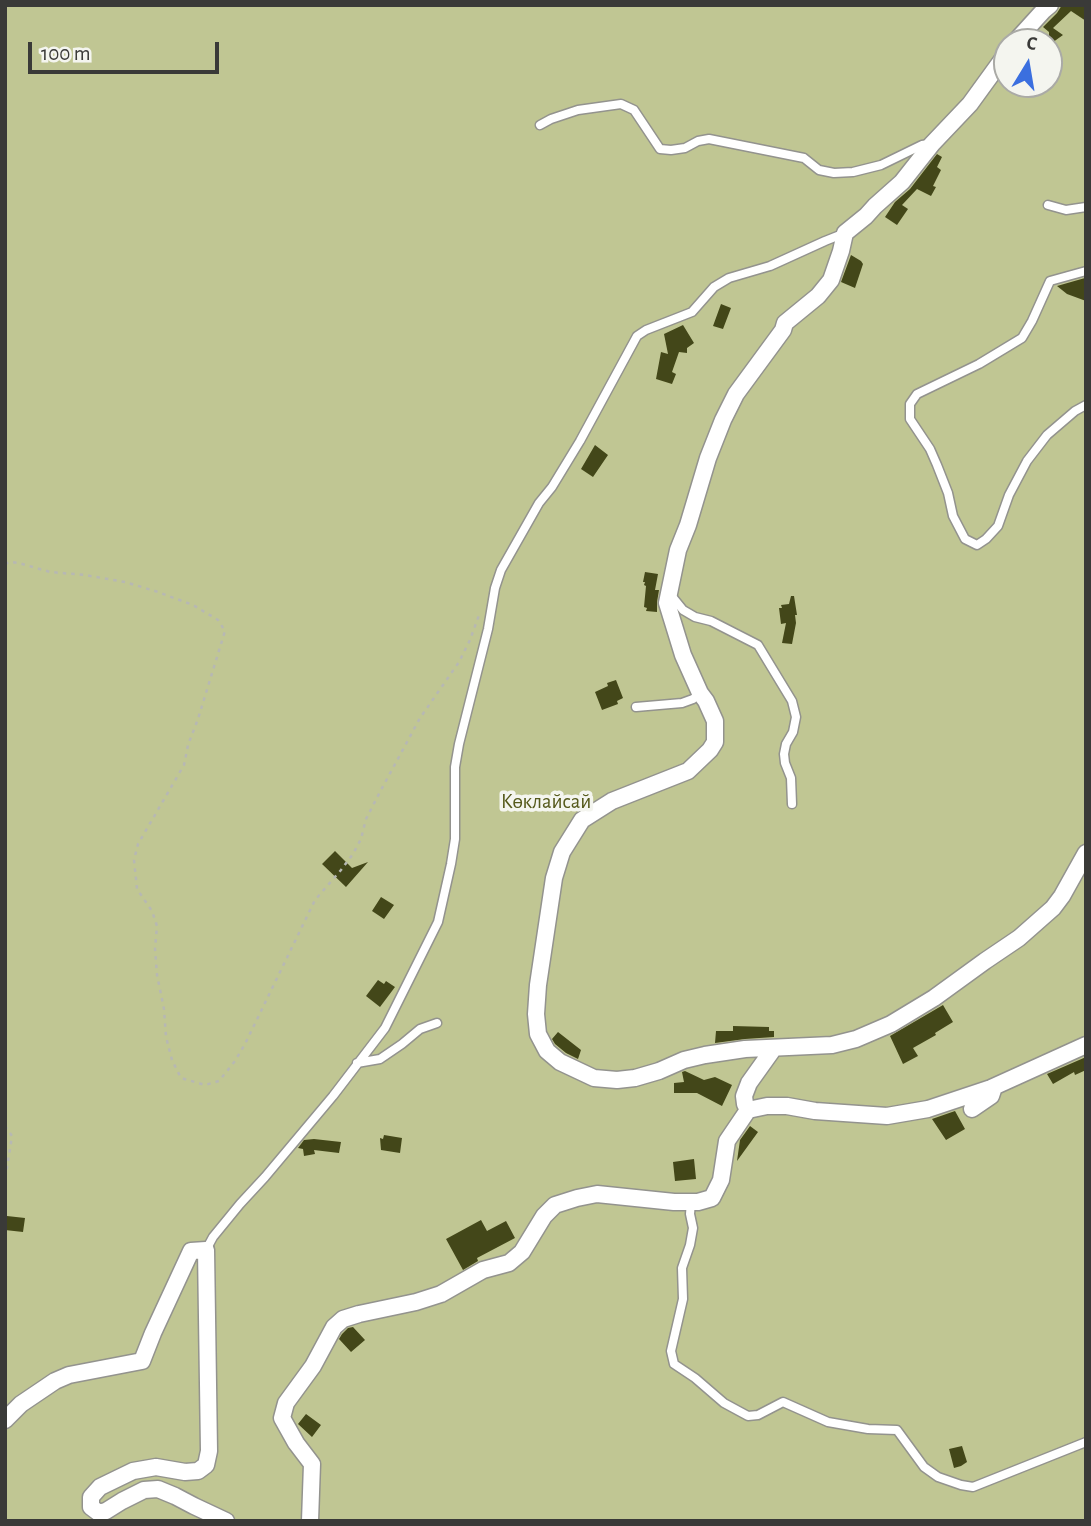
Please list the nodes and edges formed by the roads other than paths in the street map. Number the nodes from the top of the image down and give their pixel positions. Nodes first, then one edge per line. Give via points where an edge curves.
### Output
1 (1050, 5) edge
2 (1027, 28) edge
3 (993, 72) edge
4 (540, 125) dead end
5 (932, 144) junction
6 (1048, 205) dead end
7 (1086, 207) edge
8 (845, 233) junction
9 (1086, 271) edge
10 (1086, 405) edge
11 (668, 592) junction
12 (700, 693) junction
13 (636, 707) dead end
14 (792, 804) dead end
15 (1086, 853) edge
16 (437, 1023) dead end
17 (1086, 1045) edge
18 (774, 1048) junction
19 (357, 1063) junction
20 (994, 1087) junction
21 (972, 1109) dead end
22 (748, 1110) junction
23 (691, 1202) junction
24 (206, 1250) junction
25 (5, 1420) edge
26 (1086, 1442) edge
27 (226, 1521) edge
28 (310, 1521) edge

1 - 2 street
3 - 5 street
4 - 5 lane via 578,110 621,104 634,110 660,149 685,148 709,139 804,158 819,170 834,173 881,165
5 - 8 street via 902,182
6 - 7 lane via 1066,210
8 - 11 street via 831,280 785,323 727,412 708,458
8 - 19 lane via 770,266 729,278 713,287 692,312 637,336 501,570 459,744 455,839 438,922 385,1028
9 - 10 lane via 1050,281 1022,338 917,394 910,404 910,418 930,449 964,539 977,545 998,526 1027,461 1047,435
11 - 12 street via 672,621
11 - 14 lane via 683,610 758,645 792,701 796,717 784,754
12 - 13 lane via 682,703
12 - 18 street via 715,721 710,750 688,771 612,802 582,820 562,852 538,985 538,1034 547,1051 561,1062 594,1078 617,1080 705,1055
15 - 18 street via 1053,908 934,998 856,1040
16 - 19 lane via 420,1029 380,1059
17 - 20 street
18 - 22 street via 749,1083 744,1096
19 - 24 lane
20 - 21 street via 990,1096
20 - 22 street via 928,1109 887,1116 787,1106
22 - 23 street via 727,1142 721,1180 712,1198
23 - 26 lane via 693,1228 682,1268 683,1299 671,1350 674,1364 724,1404 748,1416 782,1402 828,1422 897,1430 924,1467 938,1477 974,1487
23 - 28 street via 597,1194 555,1205 509,1263 483,1270 441,1294 343,1319 286,1403 282,1418 312,1464
24 - 25 street via 191,1251 142,1361 55,1381
24 - 27 street via 206,1465 186,1472 156,1467 133,1471 100,1487 91,1497 91,1507 99,1513 144,1490 158,1489

